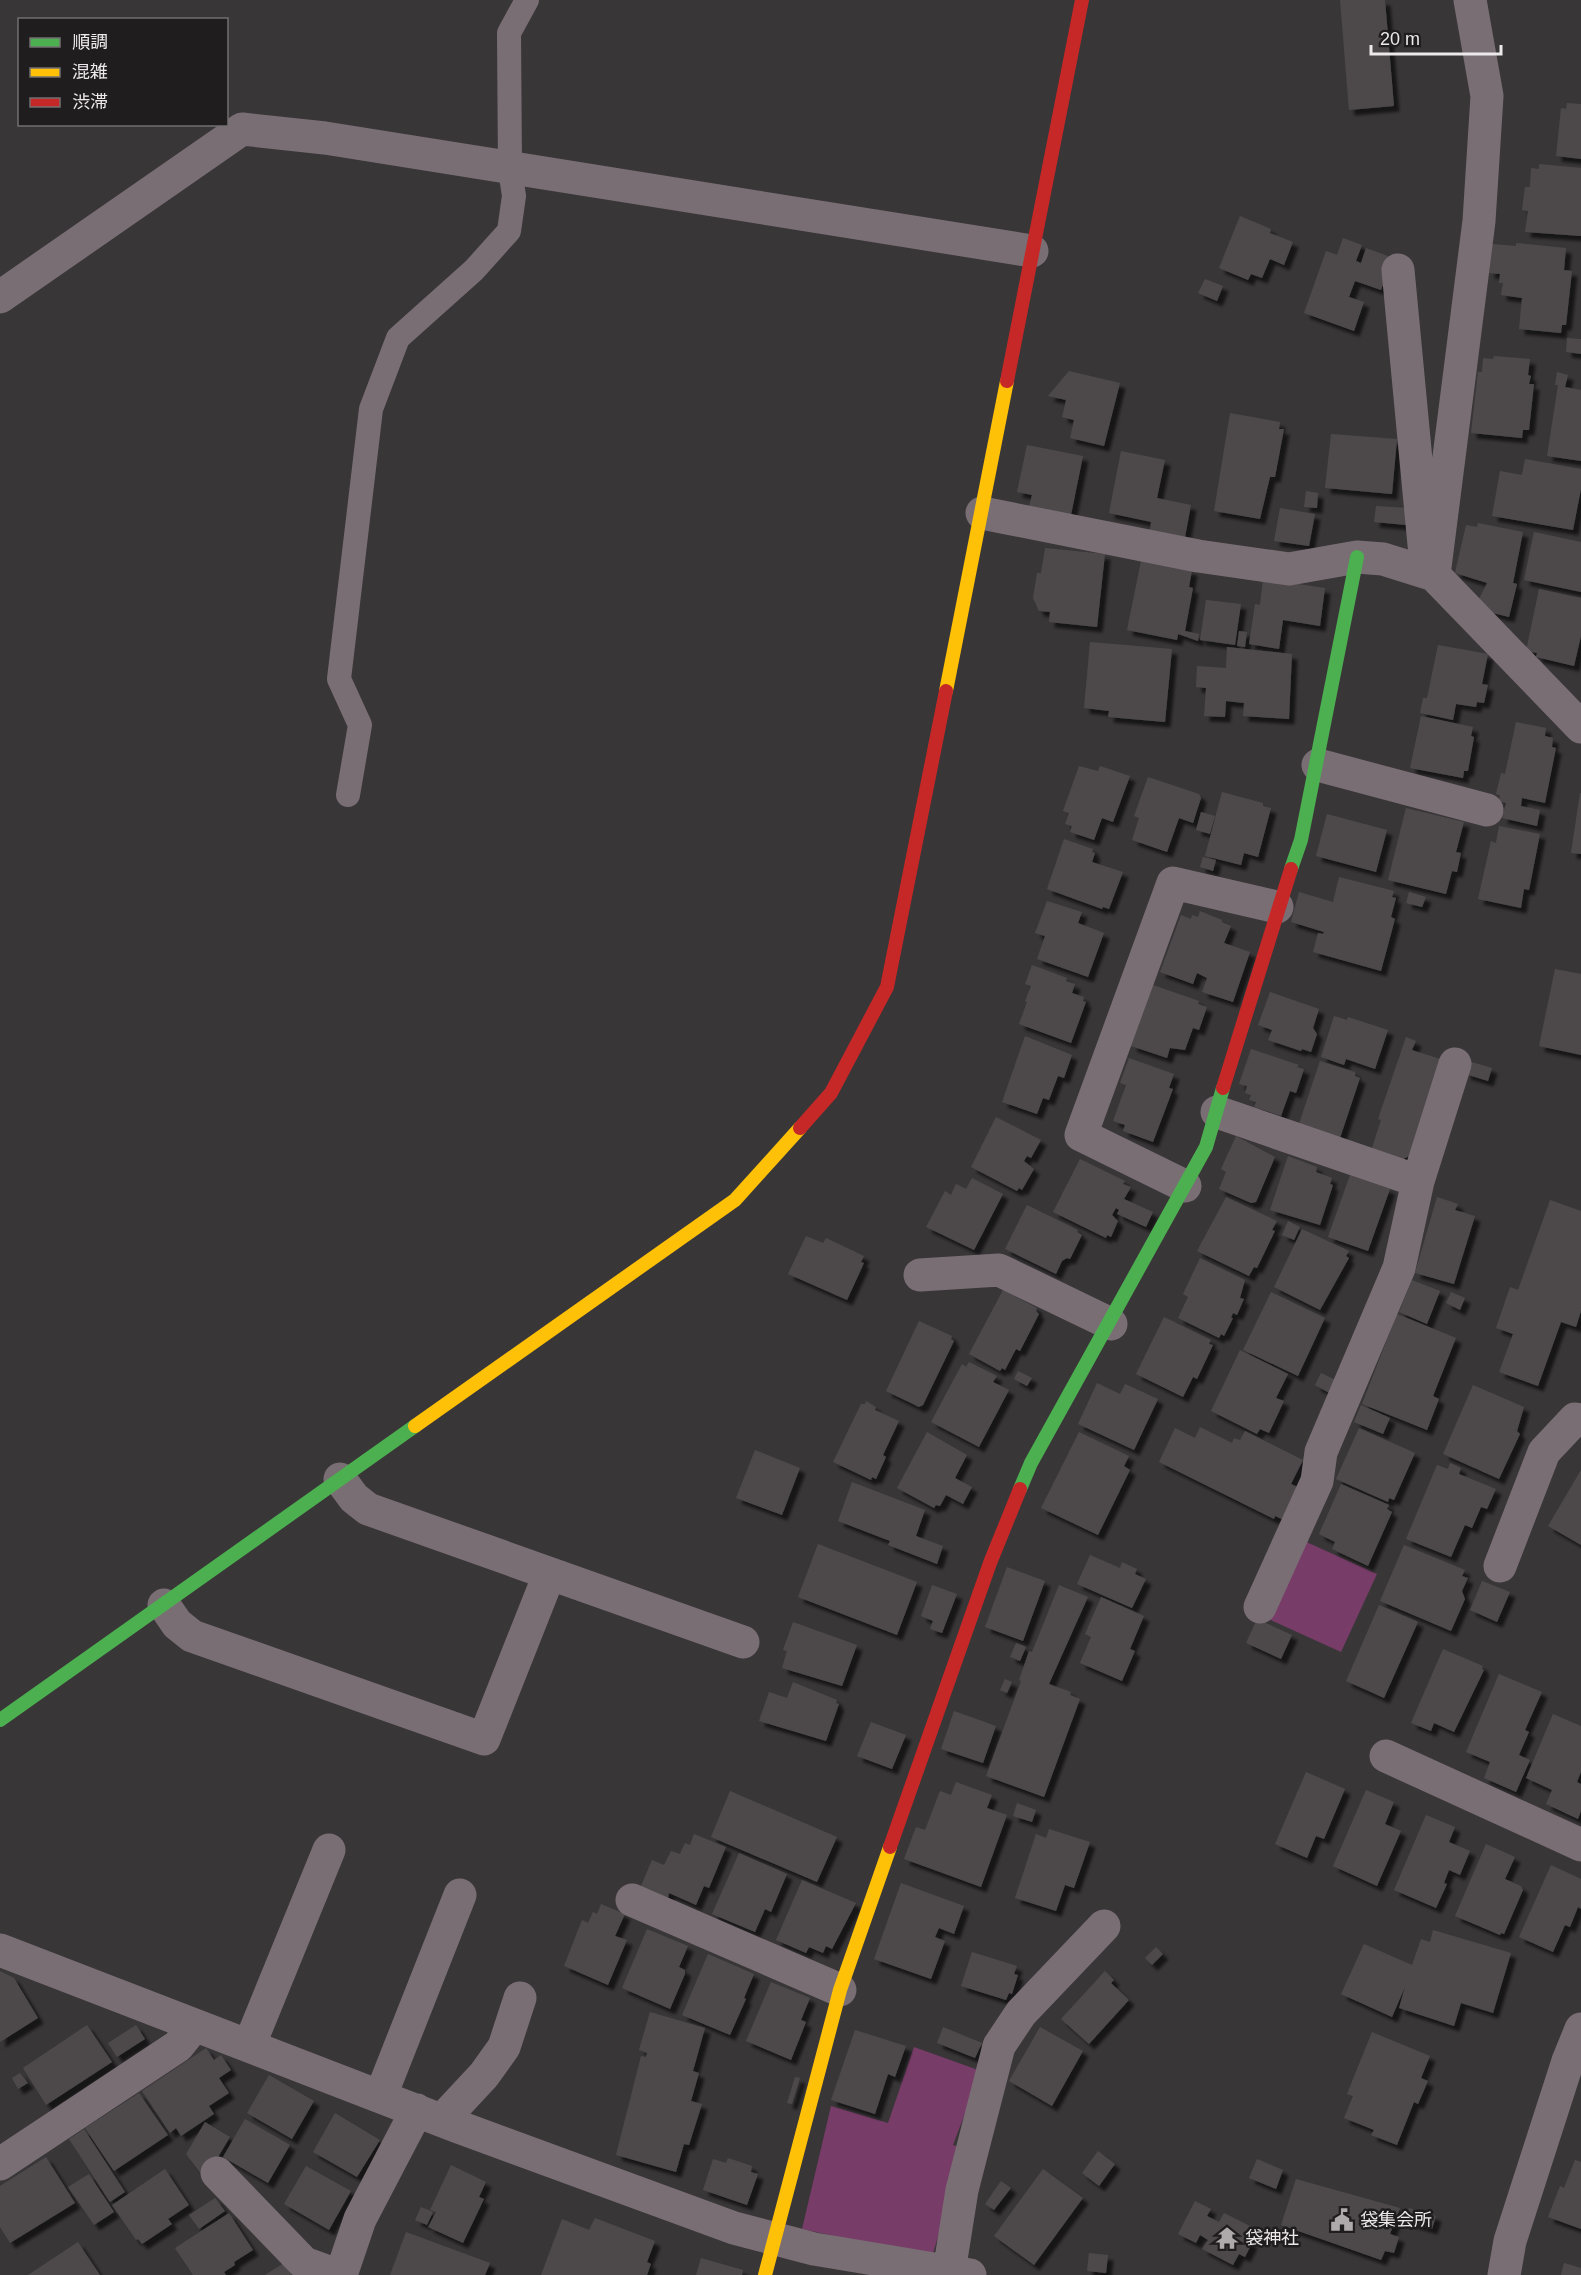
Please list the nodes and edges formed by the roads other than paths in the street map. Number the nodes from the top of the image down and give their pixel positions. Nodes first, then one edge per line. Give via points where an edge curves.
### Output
1 (526, 0) edge
2 (1082, 0) edge
3 (1470, 0) edge
4 (510, 169) junction
5 (1032, 251) junction
6 (1398, 270) dead end
7 (0, 297) edge
8 (982, 513) junction
9 (1357, 557) junction
10 (1430, 573) junction
11 (1581, 726) edge
12 (1318, 765) junction
13 (348, 795) dead end
14 (1487, 810) dead end
15 (1277, 907) junction
16 (1455, 1064) dead end
17 (1218, 1112) junction
18 (1418, 1181) junction
19 (1185, 1186) junction
20 (920, 1275) dead end
21 (1111, 1324) junction
22 (1581, 1420) edge
23 (340, 1479) junction
24 (1500, 1566) dead end
25 (549, 1575) junction
26 (164, 1605) junction
27 (1260, 1607) dead end
28 (743, 1642) dead end
29 (0, 1720) edge
30 (1386, 1756) dead end
31 (1581, 1845) edge
32 (329, 1850) dead end
33 (460, 1894) dead end
34 (632, 1900) dead end
35 (1104, 1926) dead end
36 (0, 1950) edge
37 (840, 1990) junction
38 (520, 1998) dead end
39 (194, 2026) junction
40 (1581, 2029) edge
41 (249, 2046) junction
42 (381, 2095) junction
43 (430, 2114) junction
44 (0, 2164) edge
45 (217, 2173) dead end
46 (772, 2240) junction
47 (960, 2274) edge
48 (339, 2275) edge
49 (765, 2275) edge
50 (1504, 2275) edge

1 - 4 lane via 509,33
2 - 5 street
3 - 10 street via 1487,96 1480,210
4 - 5 street
4 - 7 street via 325,138 242,129
4 - 13 lane via 514,196 509,231 474,270 398,338 371,409 339,679 360,725
5 - 8 street
6 - 10 street
8 - 9 street via 1198,556 1289,569
8 - 23 street via 886,987 831,1093 735,1200
9 - 10 street via 1383,559
9 - 12 street
10 - 11 street
12 - 14 street
12 - 15 street via 1301,840
15 - 17 street
15 - 19 street via 1173,883 1081,1135
16 - 18 street
17 - 18 street
17 - 19 street via 1206,1147
18 - 27 street via 1399,1268 1321,1452 1317,1481
19 - 21 street
20 - 21 street via 999,1270
21 - 37 street via 1031,1463 990,1563
22 - 24 street via 1575,1419 1544,1452
23 - 25 street via 368,1509
23 - 26 street
25 - 26 street via 484,1740 192,1636 177,1624
25 - 28 street
26 - 29 street
30 - 31 street
32 - 41 street
33 - 42 street
34 - 37 street
35 - 47 street via 1021,2013 999,2046 962,2190
36 - 39 street
37 - 46 street
38 - 43 street via 504,2047 484,2075
39 - 41 street
39 - 44 street via 178,2046
40 - 50 street via 1510,2241
41 - 42 street
42 - 43 street
43 - 46 street
43 - 48 street via 360,2219
45 - 48 street via 304,2263
46 - 47 street
46 - 49 street

